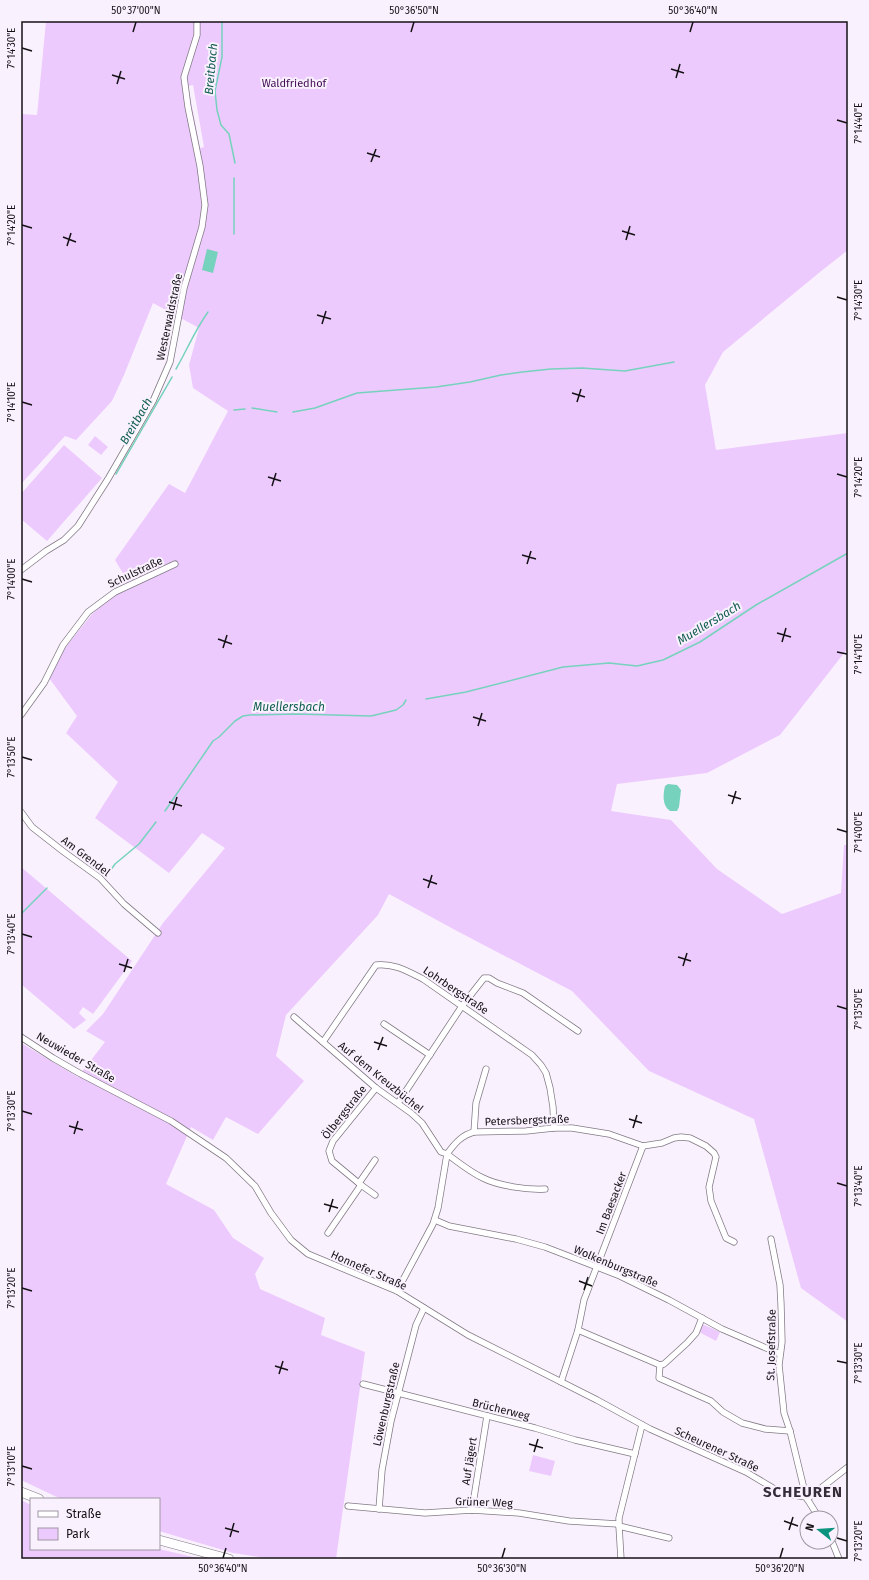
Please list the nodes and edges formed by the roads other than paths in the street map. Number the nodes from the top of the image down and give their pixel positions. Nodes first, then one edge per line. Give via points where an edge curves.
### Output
1 (197, 21) edge
2 (176, 564) dead end
3 (21, 570) edge
4 (21, 715) edge
5 (21, 812) edge
6 (158, 933) dead end
7 (462, 1006) junction
8 (294, 1017) dead end
9 (384, 1024) dead end
10 (578, 1031) dead end
11 (21, 1037) edge
12 (322, 1042) junction
13 (430, 1055) junction
14 (486, 1069) dead end
15 (376, 1088) junction
16 (121, 1094) joint
17 (398, 1103) junction
18 (554, 1128) junction
19 (474, 1132) junction
20 (643, 1146) junction
21 (447, 1154) junction
22 (375, 1160) dead end
23 (360, 1184) junction
24 (544, 1189) dead end
25 (375, 1195) dead end
26 (435, 1220) junction
27 (328, 1234) dead end
28 (771, 1239) dead end
29 (734, 1242) dead end
30 (597, 1267) junction
31 (396, 1291) junction
32 (424, 1308) junction
33 (702, 1318) junction
34 (578, 1330) junction
35 (780, 1354) junction
36 (660, 1365) junction
37 (561, 1382) junction
38 (362, 1384) dead end
39 (398, 1394) junction
40 (487, 1416) junction
41 (642, 1425) junction
42 (790, 1430) junction
43 (635, 1454) junction
44 (848, 1467) edge
45 (21, 1492) edge
46 (36, 1498) edge
47 (807, 1498) junction
48 (348, 1506) dead end
49 (379, 1508) junction
50 (472, 1510) junction
51 (814, 1510) edge
52 (618, 1525) junction
53 (669, 1538) dead end
54 (160, 1540) edge
55 (229, 1559) edge
56 (621, 1559) edge

1 - 3 street, Westerwaldstraße via 197,35 184,77 205,205 202,227 184,288 170,362 153,401 78,526 64,540
2 - 4 street, Schulstraße via 115,592 88,612 63,645 44,683
5 - 6 street, Am Grendel via 32,827 100,878 124,904
7 - 10 street via 484,978 489,978 524,993
7 - 12 street, Lohrbergstraße via 423,979 405,970 392,965 376,965
7 - 13 street
7 - 18 street, Lohrbergstraße via 532,1055 542,1065 550,1088
8 - 12 street, Auf dem Kreuzbüchel
9 - 13 street
11 - 16 street, Neuwieder Straße via 60,1062
12 - 15 street, Auf dem Kreuzbüchel
13 - 17 street
14 - 19 street, Petersbergstraße via 476,1103
15 - 17 street, Auf dem Kreuzbüchel
15 - 23 street, Ölbergstraße via 333,1141 329,1151 332,1161
16 - 31 street, Honnefer Straße via 171,1121 226,1158 255,1186 291,1240 308,1254
17 - 21 street, Auf dem Kreuzbüchel via 422,1123 437,1147
18 - 19 street, Petersbergstraße
18 - 20 street, Petersbergstraße via 602,1132
19 - 21 street, Petersbergstraße via 458,1140
20 - 29 street, Petersbergstraße via 681,1137 706,1146 714,1153 716,1162 709,1187 711,1201 726,1238
20 - 30 street, Im Baesacker
21 - 24 street, Auf dem Kreuzbüchel via 490,1181 533,1190
21 - 26 street
22 - 23 street
23 - 25 street, Ölbergstraße
23 - 27 street
26 - 30 street, Wolkenburgstraße via 449,1226 537,1245
26 - 31 street
28 - 35 street, St. Josefstraße via 780,1285
30 - 33 street, Wolkenburgstraße via 647,1289
30 - 34 street, Im Baesacker via 584,1300
31 - 32 street, Honnefer Straße
32 - 37 street, Honnefer Straße via 468,1335
32 - 39 street, Löwenburgstraße via 416,1325
33 - 35 street, Wolkenburgstraße
33 - 36 street via 696,1333 688,1343
34 - 36 street
34 - 37 street, Im Baesacker
35 - 42 street, St. Josefstraße via 782,1399
36 - 42 street via 659,1378 711,1401 742,1424 765,1429
37 - 41 street, Honnefer Straße
38 - 39 street, Brücherweg
39 - 40 street, Brücherweg
39 - 49 street, Löwenburgstraße via 386,1448
40 - 43 street, Brücherweg
40 - 50 street, Auf Jägert
41 - 43 street
41 - 47 street, Scheurener Straße via 746,1472 778,1491
42 - 47 street, St. Josefstraße
43 - 52 street
44 - 47 street
45 - 46 main road
47 - 51 street
48 - 49 street, Grüner Weg
49 - 50 street, Grüner Weg via 425,1513
50 - 52 street, Grüner Weg
52 - 53 street, Grüner Weg
52 - 56 street
54 - 55 main road

